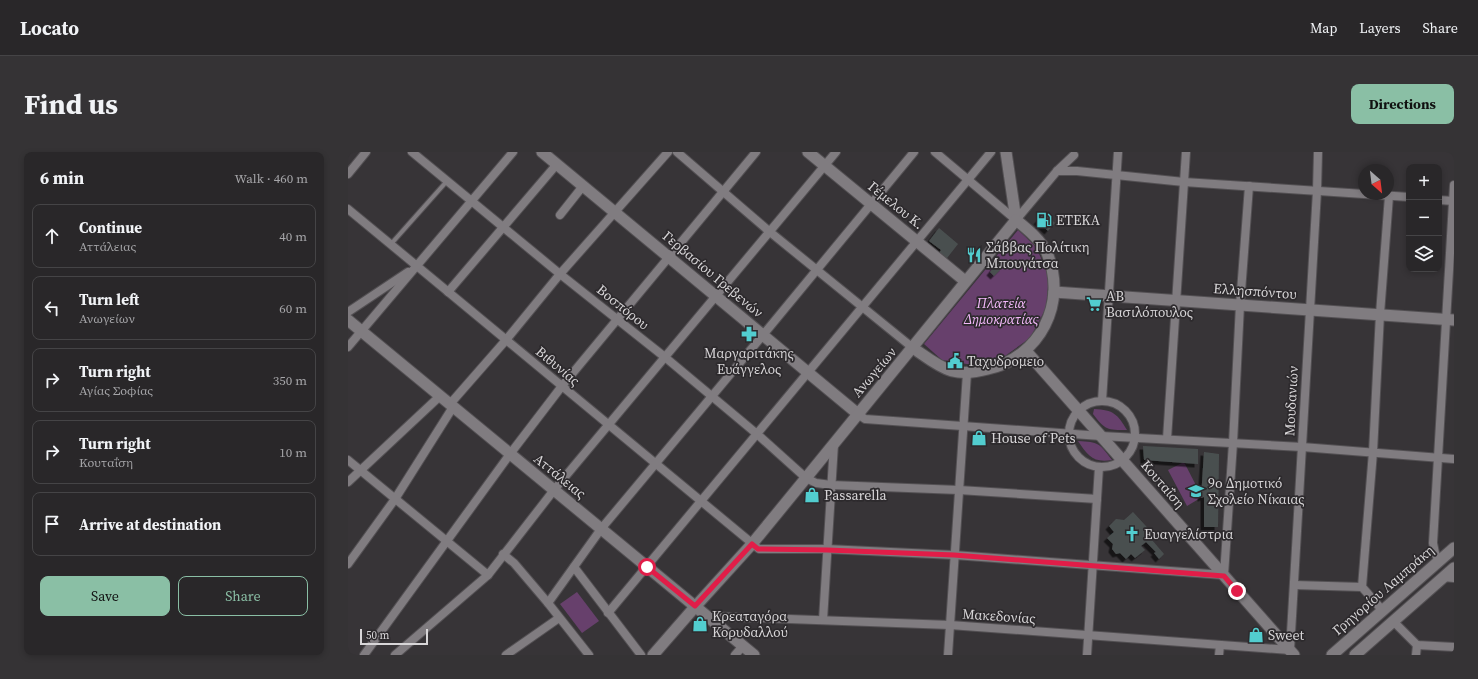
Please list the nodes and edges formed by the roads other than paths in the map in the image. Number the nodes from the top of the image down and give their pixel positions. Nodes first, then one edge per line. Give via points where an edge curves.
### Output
1 (366, 152) edge
2 (513, 152) edge
3 (542, 152) edge
4 (668, 152) edge
5 (678, 152) edge
6 (756, 152) edge
7 (808, 152) edge
8 (836, 152) edge
9 (914, 152) edge
10 (935, 152) edge
11 (992, 152) edge
12 (1006, 152) edge
13 (1118, 152) edge
14 (1186, 152) edge
15 (1318, 152) edge
16 (417, 153) edge
17 (1074, 153) edge
18 (557, 164) junction
19 (825, 166) junction
20 (1057, 171) junction
21 (1077, 171) junction
22 (348, 174) edge
23 (1116, 175) junction
24 (969, 180) junction
25 (447, 181) junction
26 (1184, 182) junction
27 (1454, 185) edge
28 (584, 186) junction
29 (1249, 186) junction
30 (1317, 191) junction
31 (723, 192) junction
32 (1358, 194) edge
33 (1394, 196) edge
34 (1406, 197) edge
35 (471, 200) junction
36 (1389, 200) edge
37 (1442, 200) edge
38 (1453, 201) edge
39 (871, 203) junction
40 (348, 208) edge
41 (616, 213) junction
42 (560, 215) dead end
43 (1016, 220) junction
44 (503, 227) junction
45 (770, 232) junction
46 (917, 242) junction
47 (391, 244) junction
48 (670, 258) junction
49 (417, 266) junction
50 (816, 270) junction
51 (560, 274) junction
52 (965, 281) junction
53 (448, 292) junction
54 (1054, 292) junction
55 (716, 296) junction
56 (1110, 296) junction
57 (1176, 300) junction
58 (1240, 305) junction
59 (862, 308) junction
60 (1309, 310) junction
61 (348, 312) edge
62 (1380, 314) junction
63 (618, 319) junction
64 (1450, 319) edge
65 (348, 320) edge
66 (361, 331) junction
67 (763, 335) junction
68 (506, 340) junction
69 (348, 347) edge
70 (913, 348) junction
71 (1026, 350) junction
72 (666, 358) junction
73 (808, 373) junction
74 (967, 373) junction
75 (562, 386) junction
76 (440, 396) junction
77 (712, 396) junction
78 (1102, 400) junction
79 (451, 406) junction
80 (1078, 410) junction
81 (861, 416) junction
82 (609, 425) junction
83 (963, 426) junction
84 (757, 434) junction
85 (1068, 434) junction
86 (1101, 436) junction
87 (1136, 437) junction
88 (1167, 439) junction
89 (1233, 443) junction
90 (834, 444) junction
91 (1302, 447) junction
92 (1373, 452) junction
93 (510, 454) junction
94 (1438, 457) junction
95 (1454, 459) edge
96 (348, 460) edge
97 (1123, 460) junction
98 (655, 464) junction
99 (1099, 467) junction
100 (361, 471) junction
101 (811, 481) junction
102 (348, 482) edge
103 (831, 485) junction
104 (554, 490) junction
105 (959, 490) junction
106 (395, 499) junction
107 (1097, 499) junction
108 (701, 502) junction
109 (601, 529) junction
110 (447, 541) junction
111 (752, 544) junction
112 (1454, 548) edge
113 (827, 550) junction
114 (503, 554) junction
115 (954, 555) junction
116 (1439, 561) junction
117 (348, 564) edge
118 (1093, 565) junction
119 (574, 567) junction
120 (647, 567) junction
121 (1454, 568) edge
122 (488, 575) junction
123 (1224, 576) junction
124 (1448, 578) edge
125 (1294, 585) junction
126 (1362, 587) junction
127 (548, 603) junction
128 (695, 606) junction
129 (1383, 611) junction
130 (608, 613) junction
131 (706, 616) junction
132 (559, 618) junction
133 (823, 620) junction
134 (1393, 621) junction
135 (950, 625) junction
136 (1088, 636) junction
137 (1220, 645) junction
138 (1417, 645) junction
139 (743, 646) junction
140 (1454, 647) edge
141 (1292, 653) edge
142 (364, 655) edge
143 (395, 655) edge
144 (506, 655) edge
145 (589, 655) edge
146 (641, 655) edge
147 (653, 655) edge
148 (735, 655) edge
149 (754, 655) edge
150 (948, 655) edge
151 (1087, 655) edge
152 (1219, 655) edge
153 (1332, 655) edge
154 (1355, 655) edge
155 (1416, 655) edge

1 - 22 street
2 - 35 street
3 - 18 main road, Γερβασίου Γρεβενών
4 - 41 street
5 - 31 street
6 - 31 street
7 - 19 main road, Γέμελου Κ.
8 - 19 street
9 - 39 street
10 - 24 street
11 - 24 street
12 - 43 main road
13 - 23 street
14 - 26 street
15 - 30 street, Μουδανιών
16 - 25 street, Βοσπόρου
17 - 20 street, Ανωγείων
17 - 21 street
18 - 28 main road, Γερβασίου Γρεβενών
18 - 44 street
19 - 39 main road, Γέμελου Κ.
19 - 45 street
20 - 21 street
20 - 43 street, Ανωγείων
21 - 23 street
23 - 26 street
23 - 56 street
24 - 43 street
24 - 46 street
25 - 35 street, Βοσπόρου
25 - 47 lane
26 - 29 street
26 - 57 street
27 - 38 street
28 - 41 main road, Γερβασίου Γρεβενών
28 - 42 street
29 - 30 street
29 - 58 street
30 - 32 street
30 - 60 street, Μουδανιών
31 - 45 street
31 - 48 street
33 - 34 street
35 - 44 street, Βοσπόρου
35 - 49 street
36 - 62 street
37 - 38 street
38 - 64 street
39 - 46 main road, Γέμελου Κ.
39 - 50 street
40 - 47 street, Βιθυνίας
41 - 48 main road, Γερβασίου Γρεβενών
41 - 51 street
43 - 52 main road, Ανωγείων
43 - 54 main road via 1035,237 1047,253
44 - 51 street, Βοσπόρου
44 - 53 street
45 - 50 street
45 - 55 street
46 - 52 main road, Γέμελου Κ.
46 - 59 street
47 - 49 street, Βιθυνίας
48 - 55 main road, Γερβασίου Γρεβενών
48 - 63 street
49 - 53 street, Βιθυνίας
49 - 61 street
49 - 66 street
50 - 59 street
50 - 67 street
51 - 63 street, Βοσπόρου
51 - 68 street
52 - 70 main road, Ανωγείων
53 - 68 street, Βιθυνίας
54 - 56 main road, Ελλησπόντου
54 - 71 main road via 1045,326
55 - 67 main road, Γερβασίου Γρεβενών
55 - 72 street
56 - 57 main road, Ελλησπόντου
56 - 78 street
57 - 58 main road, Ελλησπόντου
57 - 88 street
58 - 60 main road, Ελλησπόντου
58 - 89 street
59 - 70 street
59 - 73 street
60 - 62 main road, Ελλησπόντου
60 - 91 street, Μουδανιών
62 - 64 main road, Ελλησπόντου
62 - 92 street
63 - 72 street, Βοσπόρου
63 - 75 street
64 - 94 street
65 - 66 main road, Αττάλειας
66 - 69 street
66 - 76 main road, Αττάλειας
67 - 73 main road, Γερβασίου Γρεβενών
67 - 77 street
68 - 75 street, Βιθυνίας
68 - 79 street
70 - 74 main road via 952,371
70 - 81 main road, Ανωγείων
71 - 74 main road via 1000,366
71 - 80 main road, Κουταΐση
72 - 77 street, Βοσπόρου
72 - 82 street
73 - 81 main road, Γερβασίου Γρεβενών
73 - 84 street
74 - 83 street
75 - 82 street, Βιθυνίας
75 - 93 street
76 - 79 main road, Αττάλειας
76 - 100 street
77 - 84 street, Βοσπόρου
77 - 98 street
78 - 80 street via 1089,403
78 - 87 street via 1118,405 1127,412
79 - 93 main road, Αττάλειας
79 - 106 street
80 - 85 street
80 - 86 main road, Κουταΐση
81 - 83 street
81 - 90 main road, Ανωγείων
82 - 98 street, Βιθυνίας
82 - 104 street
83 - 85 street
83 - 105 street
84 - 101 street, Βοσπόρου
84 - 108 street
85 - 86 street
85 - 99 street via 1075,453 1085,463
86 - 87 street
86 - 97 main road, Κουταΐση
87 - 88 street
87 - 97 street via 1132,449
88 - 89 street
89 - 91 street
89 - 123 street
90 - 101 main road, Ανωγείων
90 - 103 street
91 - 92 street
91 - 125 street, Μουδανιών
92 - 94 street
92 - 126 street
93 - 104 main road, Αττάλειας
93 - 110 street
94 - 95 street
94 - 116 street via 1433,543
96 - 100 street
97 - 99 street via 1111,466
97 - 123 main road, Κουταΐση
98 - 108 street, Βιθυνίας
98 - 109 street
99 - 107 street
100 - 102 street
100 - 106 street
101 - 103 street
101 - 111 main road, Ανωγείων
103 - 105 street
103 - 113 street
104 - 109 main road, Αττάλειας
104 - 114 street
105 - 107 street
105 - 115 street
106 - 110 street
106 - 117 street
107 - 118 street
108 - 111 street, Βιθυνίας
108 - 120 street
109 - 119 street
109 - 120 main road, Αττάλειας
110 - 122 street
110 - 142 street
111 - 113 street via 758,549
111 - 128 main road, Ανωγείων
112 - 116 main road, Γρηγορίου Λαμπράκη
113 - 115 street
113 - 133 street
114 - 122 street
114 - 127 street via 514,563
115 - 118 street
115 - 135 street
116 - 129 main road, Γρηγορίου Λαμπράκη
118 - 123 street
118 - 136 street
119 - 127 street
119 - 130 street
120 - 128 main road, Αττάλειας
120 - 130 street
121 - 124 main road
122 - 143 street
123 - 141 main road, Κουταΐση
124 - 134 main road
125 - 126 street
125 - 141 street, Μουδανιών
126 - 129 street
127 - 132 street
128 - 131 main road, Αττάλειας
128 - 147 main road, Ανωγείων
129 - 153 main road, Γρηγορίου Λαμπράκη
130 - 146 street
131 - 133 street, Μακεδονίας
131 - 139 main road, Αττάλειας
132 - 144 street
132 - 145 street
133 - 135 street, Μακεδονίας
134 - 138 street
134 - 154 main road
135 - 136 street, Μακεδονίας
135 - 150 street
136 - 137 street, Μακεδονίας
136 - 151 street
137 - 141 street, Μακεδονίας
137 - 152 street
138 - 140 street
138 - 155 street
139 - 148 street
139 - 149 main road, Αττάλειας

